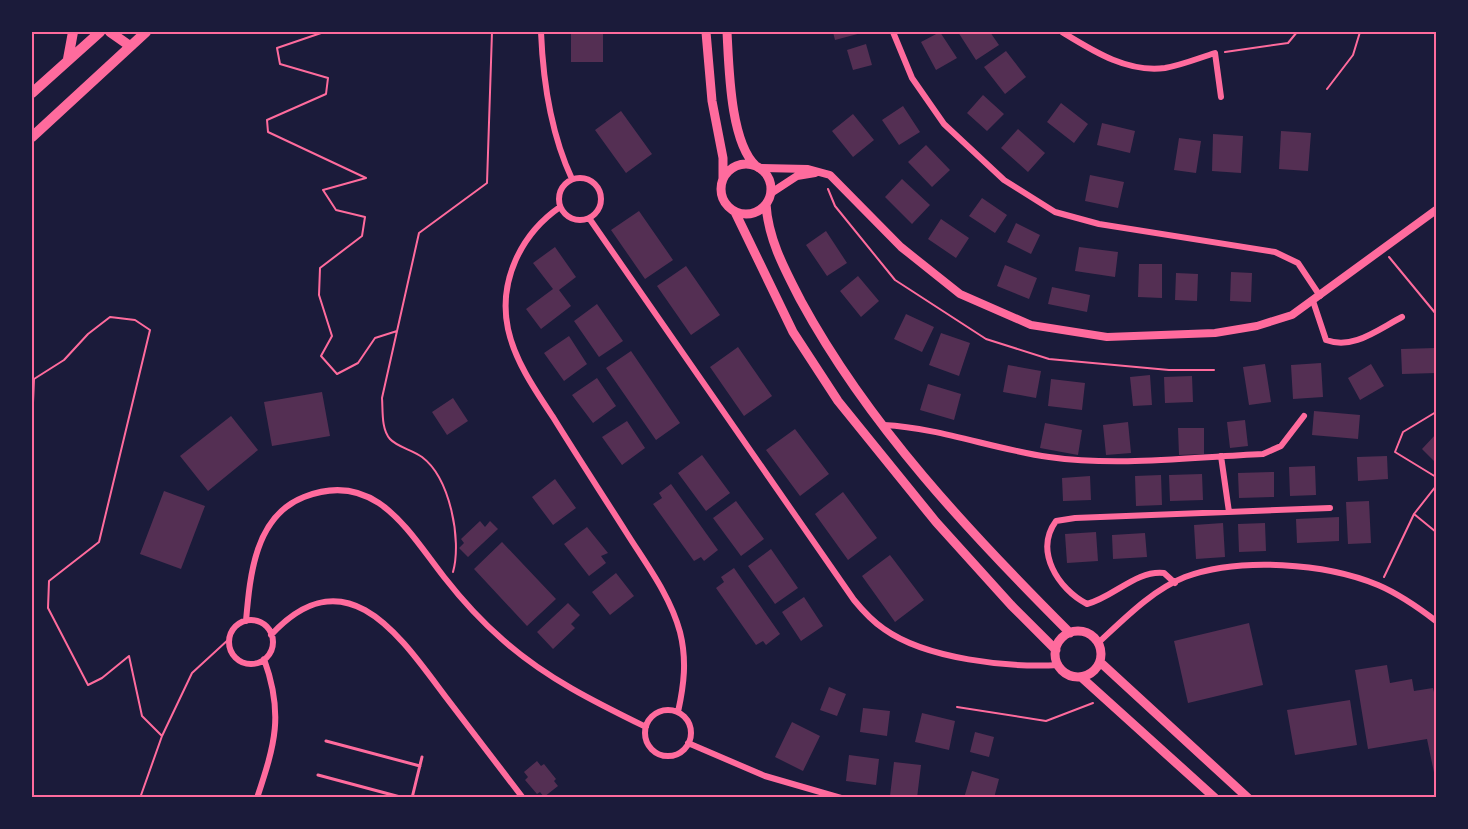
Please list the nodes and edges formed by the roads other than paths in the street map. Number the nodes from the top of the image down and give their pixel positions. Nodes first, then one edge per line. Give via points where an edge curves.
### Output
1 (73, 32) edge
2 (100, 32) edge
3 (110, 32) edge
4 (125, 32) edge
5 (146, 32) edge
6 (541, 32) edge
7 (706, 32) edge
8 (728, 32) edge
9 (893, 32) edge
10 (1062, 32) edge
11 (130, 46) junction
12 (68, 59) junction
13 (32, 93) edge
14 (1221, 97) dead end
15 (32, 137) edge
16 (758, 167) junction
17 (822, 172) junction
18 (572, 179) junction
19 (722, 180) junction
20 (771, 193) junction
21 (766, 204) junction
22 (560, 207) junction
23 (1437, 210) edge
24 (735, 212) junction
25 (589, 218) junction
26 (1316, 299) junction
27 (1402, 317) dead end
28 (1304, 416) dead end
29 (884, 426) junction
30 (1221, 456) junction
31 (1330, 508) dead end
32 (1229, 512) junction
33 (1174, 583) junction
34 (246, 621) junction
35 (1437, 621) edge
36 (1070, 633) junction
37 (271, 634) junction
38 (1098, 643) junction
39 (1056, 650) junction
40 (264, 659) junction
41 (1100, 662) junction
42 (1059, 665) junction
43 (1081, 677) junction
44 (678, 712) junction
45 (646, 727) junction
46 (326, 741) dead end
47 (688, 742) junction
48 (422, 758) dead end
49 (420, 766) junction
50 (318, 775) dead end
51 (257, 798) edge
52 (404, 798) edge
53 (412, 798) edge
54 (523, 798) edge
55 (841, 798) edge
56 (1215, 798) edge
57 (1248, 798) edge

1 - 12 main road
2 - 12 main road
3 - 11 main road
4 - 11 main road
5 - 11 main road
6 - 18 street via 551,111
7 - 19 main road via 712,101 723,158
8 - 16 main road via 738,127 745,151
9 - 26 street via 912,78 944,124 1004,180 1056,212 1099,224 1275,252 1298,263
10 - 14 street via 1096,53 1139,68 1166,68 1215,53
11 - 15 main road
12 - 13 main road
16 - 17 street
16 - 19 main road via 740,165
16 - 20 main road via 768,179
17 - 20 street via 797,176
17 - 26 street via 846,189 892,239 960,294 1031,325 1107,337 1215,333 1292,315
18 - 22 street via 561,190
18 - 25 street via 589,180 600,191 599,208
19 - 24 main road via 724,202
20 - 21 main road
21 - 24 main road via 756,213
21 - 29 main road via 771,236 793,285 835,357
22 - 25 street via 571,218
22 - 44 street via 527,240 511,270 505,307 508,329 529,380 671,608 685,658
23 - 26 street
24 - 39 main road via 788,323 838,401 936,522
25 - 42 street via 854,600 874,621 898,637 953,655 1032,667
26 - 27 street via 1326,340 1339,345 1350,344
28 - 30 street via 1281,446 1263,454
29 - 30 street via 919,427 988,445 1094,462
29 - 36 main road via 952,507
30 - 32 street
31 - 32 street
32 - 33 street via 1075,518 1056,521 1050,529 1046,544 1049,562 1072,597 1087,603 1102,600 1152,572 1164,573
33 - 35 street via 1211,570 1246,565 1323,570 1380,586
33 - 38 street via 1139,606
34 - 37 street via 260,622
34 - 40 street via 235,627 229,639 232,653 238,660 251,664
34 - 45 street via 260,540 269,524 296,500 313,493 350,492 387,508 405,523 449,584 502,639 543,672
36 - 38 main road via 1086,633
36 - 39 main road
37 - 40 street via 271,648
37 - 54 street via 292,615 316,604 344,603 373,614 402,640
38 - 41 main road
39 - 42 main road
40 - 51 street via 274,689 277,720 272,754
41 - 43 main road
41 - 57 main road
42 - 43 main road via 1068,674
43 - 56 main road
44 - 45 street via 657,713
44 - 47 street via 689,725
45 - 47 street via 647,741 658,753 676,754
46 - 49 lane
47 - 55 street via 765,776
48 - 49 lane
49 - 53 lane
50 - 52 lane

